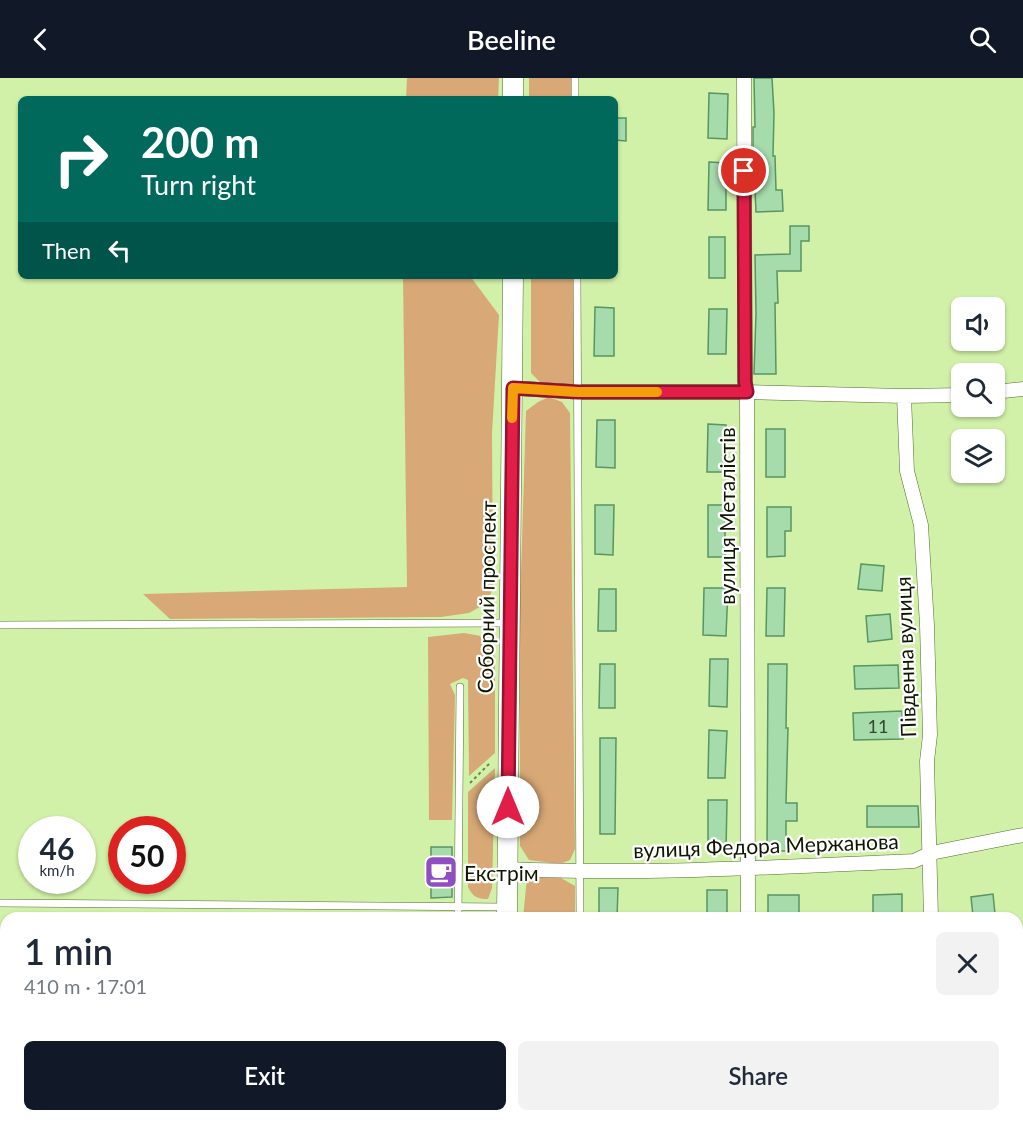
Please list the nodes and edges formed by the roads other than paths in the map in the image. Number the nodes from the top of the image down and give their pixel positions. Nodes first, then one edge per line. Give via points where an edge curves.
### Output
1 (513, 78) edge
2 (575, 78) edge
3 (744, 78) edge
4 (513, 96) edge
5 (575, 96) edge
6 (513, 279) edge
7 (577, 279) edge
8 (513, 388) junction
9 (1023, 389) edge
10 (1005, 391) edge
11 (578, 392) junction
12 (747, 392) junction
13 (951, 395) edge
14 (904, 396) junction
15 (509, 623) junction
16 (0, 626) edge
17 (460, 687) dead end
18 (1023, 835) edge
19 (931, 853) junction
20 (748, 868) junction
21 (508, 869) junction
22 (581, 872) junction
23 (0, 903) edge
24 (458, 907) junction
25 (458, 912) edge
26 (499, 912) edge
27 (507, 912) edge
28 (580, 912) edge
29 (748, 912) edge
30 (931, 912) edge

1 - 4 main road
2 - 5 lane
3 - 12 street, вулиця Металістів
6 - 8 main road, Соборний проспект
7 - 11 lane
8 - 11 street
8 - 15 main road, Соборний проспект
9 - 10 street
11 - 12 street
11 - 22 lane
12 - 14 street
12 - 20 street, вулиця Металістів
13 - 14 street
14 - 19 street, Південна вулиця via 907,471 921,525 927,625
15 - 16 lane
15 - 21 main road, Соборний проспект
17 - 24 lane
18 - 19 street, вулиця Федора Мержанова
19 - 20 street, вулиця Федора Мержанова via 914,861
19 - 30 street, Південна вулиця
20 - 22 street, вулиця Федора Мержанова
20 - 29 street, вулиця Металістів
21 - 22 street, вулиця Федора Мержанова
21 - 27 main road, Соборний проспект
22 - 28 lane
23 - 24 lane
24 - 25 lane
24 - 26 lane

